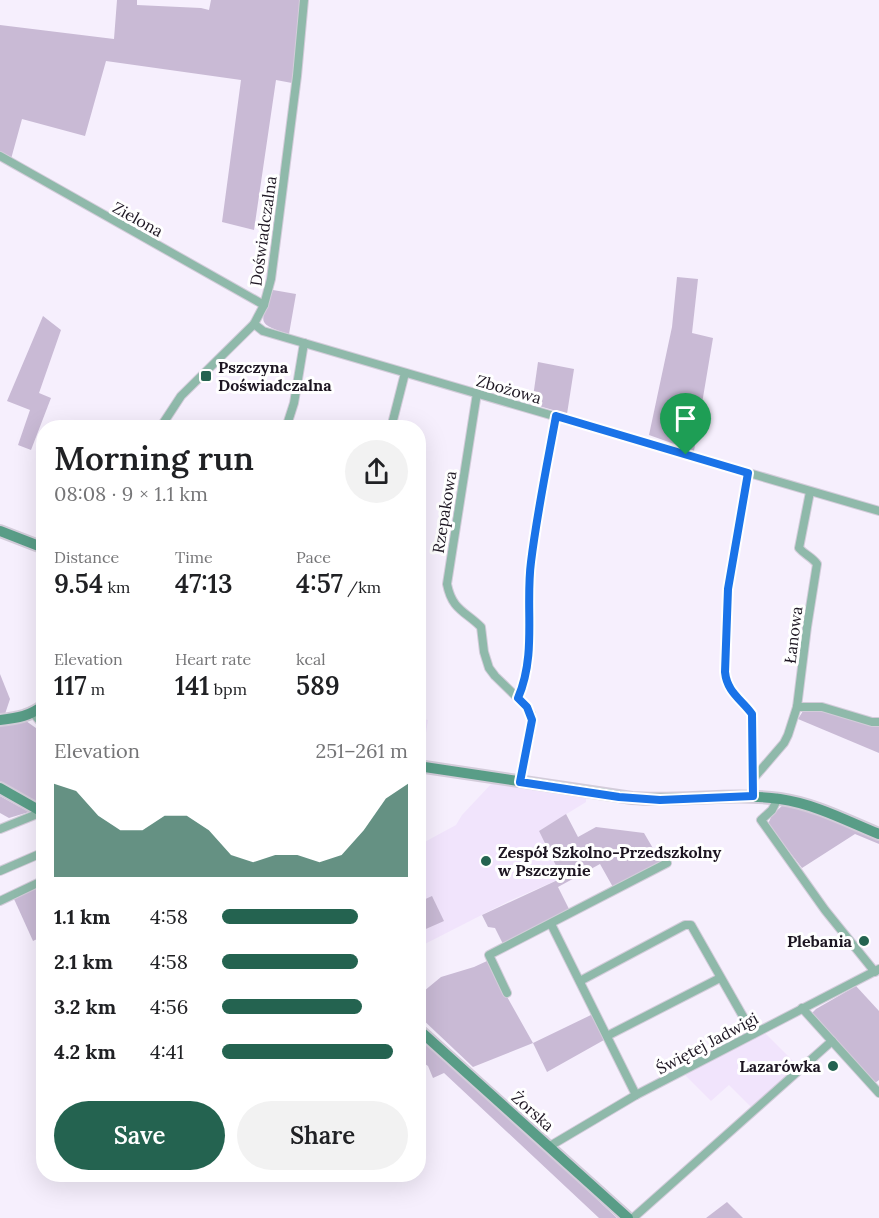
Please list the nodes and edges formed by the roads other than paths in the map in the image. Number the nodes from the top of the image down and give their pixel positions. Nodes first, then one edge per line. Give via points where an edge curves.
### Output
1 (304, 0) edge
2 (0, 156) edge
3 (264, 305) junction
4 (254, 324) junction
5 (304, 343) junction
6 (405, 373) junction
7 (477, 393) junction
8 (556, 416) junction
9 (165, 420) edge
10 (289, 420) edge
11 (393, 420) edge
12 (748, 473) junction
13 (810, 492) junction
14 (879, 511) edge
15 (0, 531) edge
16 (36, 545) edge
17 (518, 698) junction
18 (797, 707) junction
19 (36, 711) edge
20 (33, 713) junction
21 (36, 717) edge
22 (0, 720) edge
23 (879, 722) edge
24 (426, 767) edge
25 (753, 779) junction
26 (520, 782) junction
27 (0, 788) edge
28 (753, 796) junction
29 (778, 798) junction
30 (36, 808) edge
31 (36, 815) edge
32 (0, 829) edge
33 (879, 834) edge
34 (36, 855) edge
35 (667, 863) dead end
36 (0, 871) edge
37 (36, 884) edge
38 (0, 901) edge
39 (551, 924) junction
40 (877, 970) edge
41 (720, 978) junction
42 (580, 981) junction
43 (507, 993) dead end
44 (802, 1008) junction
45 (426, 1034) edge
46 (753, 1034) junction
47 (607, 1036) junction
48 (832, 1041) junction
49 (877, 1088) edge
50 (636, 1095) junction
51 (550, 1146) junction
52 (628, 1218) edge
53 (633, 1218) edge

1 - 3 street, Doświadczalna via 271,279
2 - 3 street, Zielona
3 - 4 street, Doświadczalna
4 - 5 street, Zbożowa via 263,331
4 - 9 street, Doświadczalna via 181,396
5 - 6 street, Zbożowa
5 - 10 street
6 - 7 street, Zbożowa
6 - 11 street
7 - 8 street, Zbożowa
7 - 17 street, Rzepakowa via 447,584 457,608 481,627 489,668
8 - 12 street, Zbożowa
8 - 17 street via 531,562 529,657
12 - 13 street, Zbożowa
12 - 25 street via 728,589 725,672 730,691 752,714
13 - 14 street, Zbożowa
13 - 18 street, Łanowa via 799,548 817,564
15 - 16 street
17 - 26 street, Rzepakowa via 532,720
18 - 23 street via 822,707
18 - 25 street, Łanowa via 789,735
19 - 20 street
20 - 21 street
20 - 22 street
24 - 26 street
25 - 28 street
26 - 28 street via 626,798
27 - 30 street
28 - 29 street
29 - 33 street via 815,808
29 - 40 street via 761,820 825,910
31 - 32 street
34 - 36 street
35 - 39 street
37 - 38 street
39 - 42 street
39 - 43 street via 489,955
40 - 44 street, Świętej Jadwigi
41 - 42 street via 691,925 685,925
41 - 46 street
41 - 47 street
42 - 47 street
44 - 46 street, Świętej Jadwigi
44 - 48 street
45 - 51 street, Żorska
46 - 50 street, Świętej Jadwigi
47 - 50 street
48 - 49 street
48 - 53 street
50 - 51 street, Świętej Jadwigi
51 - 52 street, Żorska

